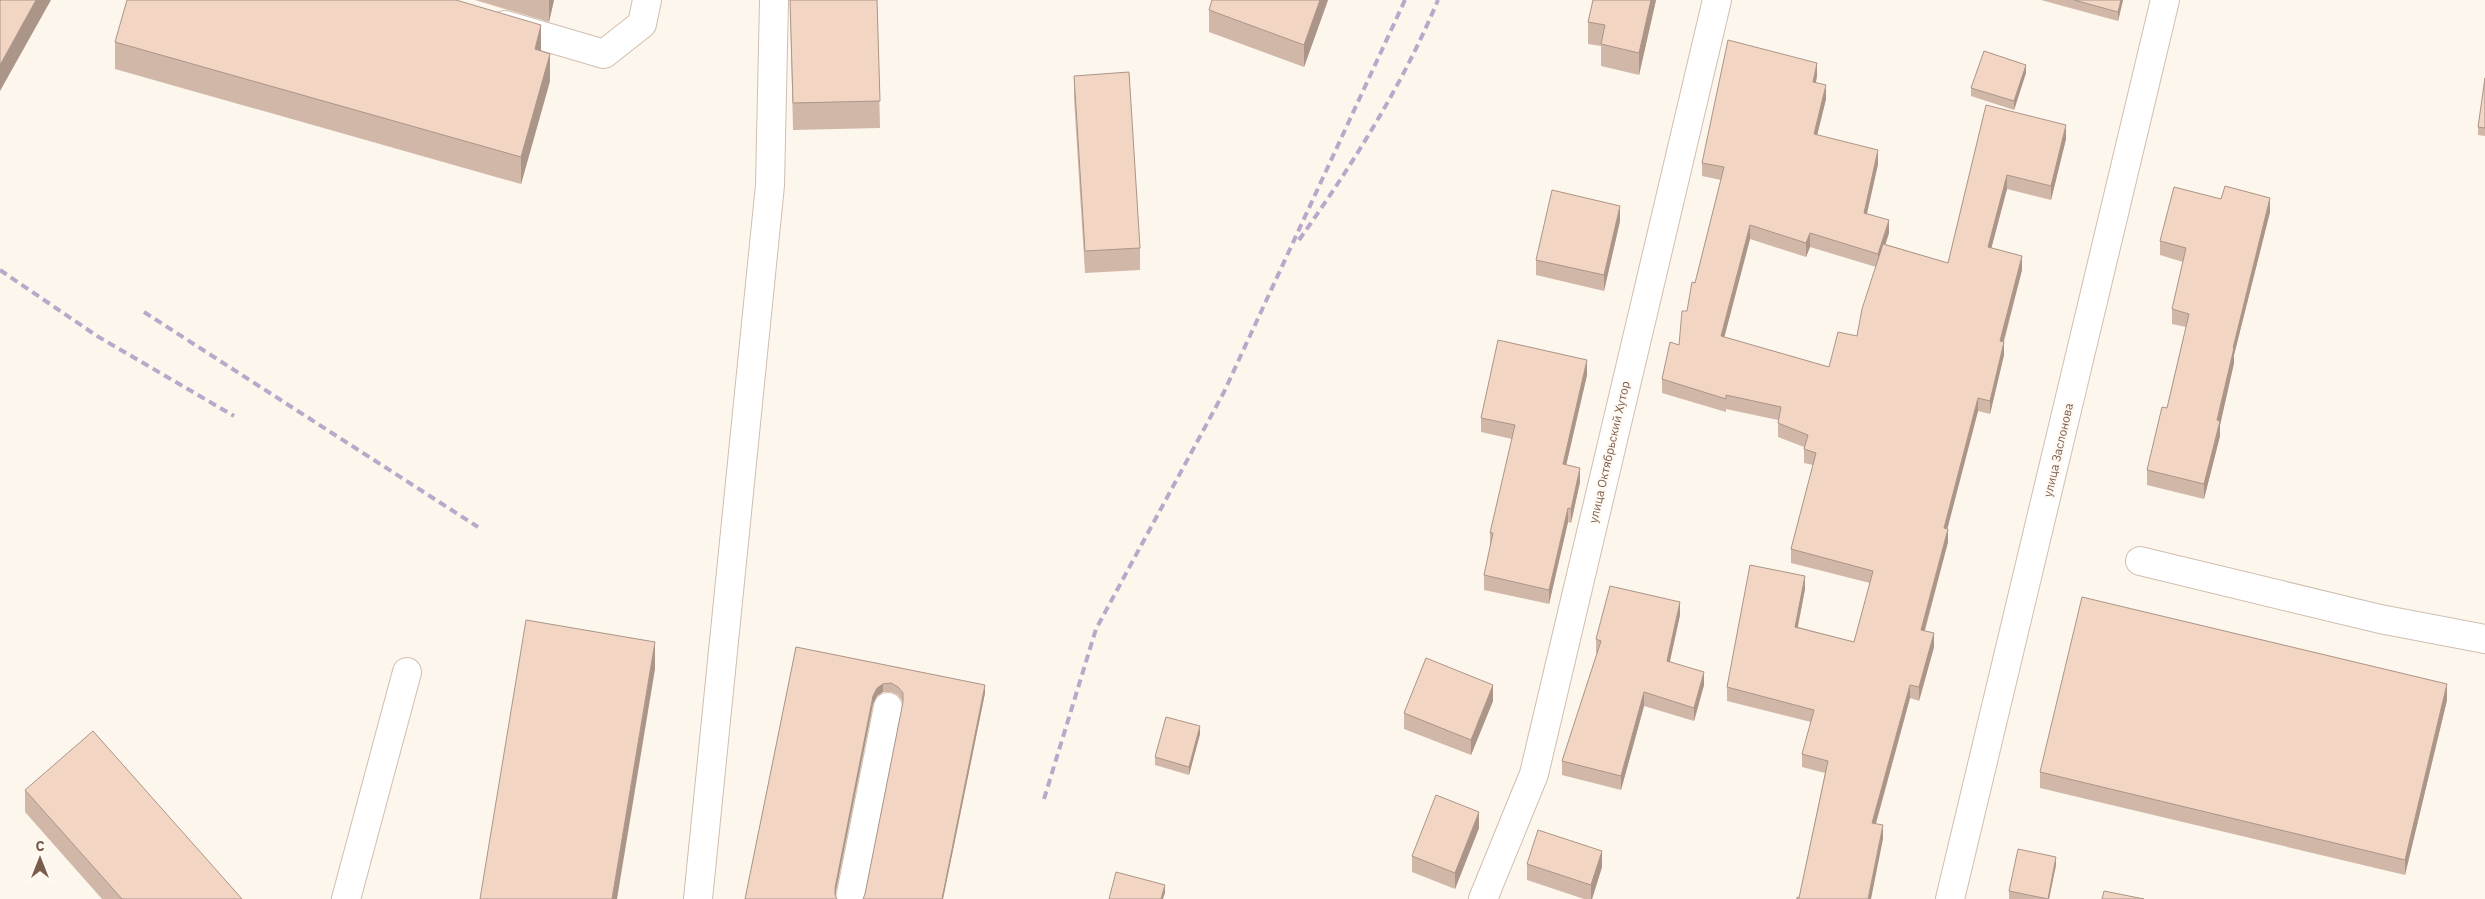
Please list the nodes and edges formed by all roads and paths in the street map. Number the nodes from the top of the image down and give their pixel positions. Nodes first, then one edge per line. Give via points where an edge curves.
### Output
1 (647, 0) edge
2 (774, 0) edge
3 (1717, 0) edge
4 (2165, 0) edge
5 (484, 19) edge
6 (2140, 560) dead end
7 (2485, 639) edge
8 (407, 672) dead end
9 (888, 707) dead end
10 (346, 899) edge
11 (698, 899) edge
12 (850, 899) edge
13 (1483, 899) edge
14 (1950, 899) edge

1 - 5 street via 642,24 604,54
2 - 11 street via 770,185
3 - 13 street, улица Октябрьский Хутор via 1534,774
4 - 14 street, улица Заслонова
6 - 7 street via 2380,620
8 - 10 street
9 - 12 street

